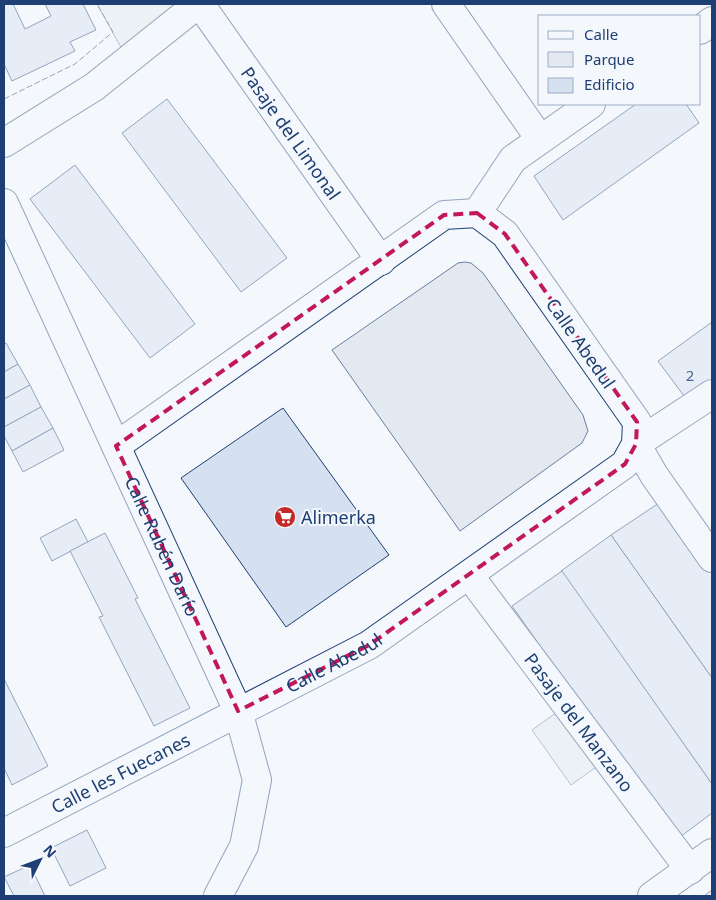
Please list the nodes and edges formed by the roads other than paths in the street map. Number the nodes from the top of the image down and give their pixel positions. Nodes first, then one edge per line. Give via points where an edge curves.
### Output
1 (199, 4) edge
2 (446, 4) edge
3 (712, 21) edge
4 (701, 29) edge
5 (590, 105) edge
6 (540, 139) junction
7 (4, 143) edge
8 (4, 202) edge
9 (476, 213) junction
10 (381, 261) junction
11 (712, 394) edge
12 (636, 444) junction
13 (116, 446) junction
14 (712, 558) edge
15 (468, 575) junction
16 (238, 711) junction
17 (4, 832) edge
18 (712, 854) edge
19 (690, 870) junction
20 (218, 896) edge
21 (652, 896) edge

1 - 7 street via 94,87
1 - 10 street, Pasaje del Limonal
2 - 6 street
3 - 4 street
5 - 6 street
6 - 9 street via 512,158
8 - 13 street, Calle Rubén Darío
9 - 10 street via 444,215
9 - 12 street, Calle Abedul via 505,234 637,422
10 - 13 street
11 - 12 street
12 - 14 street
12 - 15 street, Calle Abedul via 625,464
13 - 16 street, Calle Rubén Darío
15 - 16 street, Calle Abedul via 369,645
15 - 19 street, Pasaje del Manzano
16 - 17 street, Calle les Fuecanes
16 - 20 street, Calle Rubén Darío via 257,780 244,846
18 - 19 street
19 - 21 street

